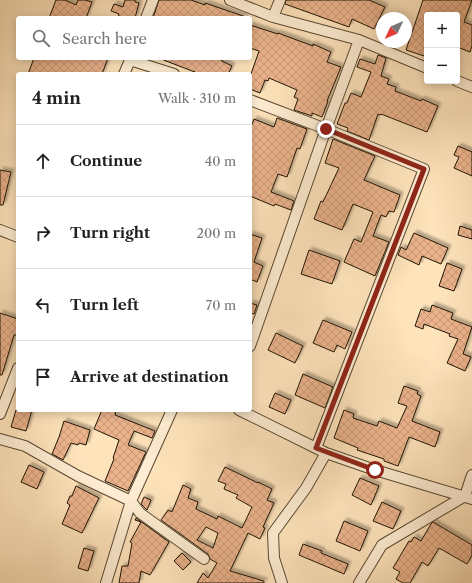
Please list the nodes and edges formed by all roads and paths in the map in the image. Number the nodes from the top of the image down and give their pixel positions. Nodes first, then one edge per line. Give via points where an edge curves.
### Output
1 (153, 0) edge
2 (230, 0) edge
3 (280, 0) edge
4 (147, 16) edge
5 (273, 17) junction
6 (359, 40) junction
7 (130, 60) edge
8 (133, 60) edge
9 (424, 67) edge
10 (125, 72) edge
11 (168, 72) edge
12 (460, 81) edge
13 (472, 87) edge
14 (252, 101) edge
15 (326, 129) junction
16 (0, 230) edge
17 (16, 236) edge
18 (252, 340) edge
19 (16, 373) edge
20 (171, 412) edge
21 (243, 412) edge
22 (0, 414) edge
23 (0, 438) edge
24 (316, 448) junction
25 (326, 453) junction
26 (472, 475) edge
27 (468, 497) edge
28 (131, 501) junction
29 (204, 559) dead end
30 (106, 583) edge
31 (282, 583) edge
32 (359, 583) edge

1 - 4 street
2 - 5 street
3 - 5 street
5 - 6 street
6 - 9 street
6 - 15 street
7 - 10 street
8 - 11 street
12 - 13 street
14 - 15 street
15 - 18 street
15 - 24 street via 424,169
16 - 17 street
19 - 22 street
20 - 28 street
21 - 24 street
23 - 28 street via 24,446
24 - 25 street
25 - 27 street
25 - 31 street via 306,488 273,533 274,558
26 - 27 street
27 - 32 street via 382,546
28 - 29 street via 140,513
28 - 30 street

